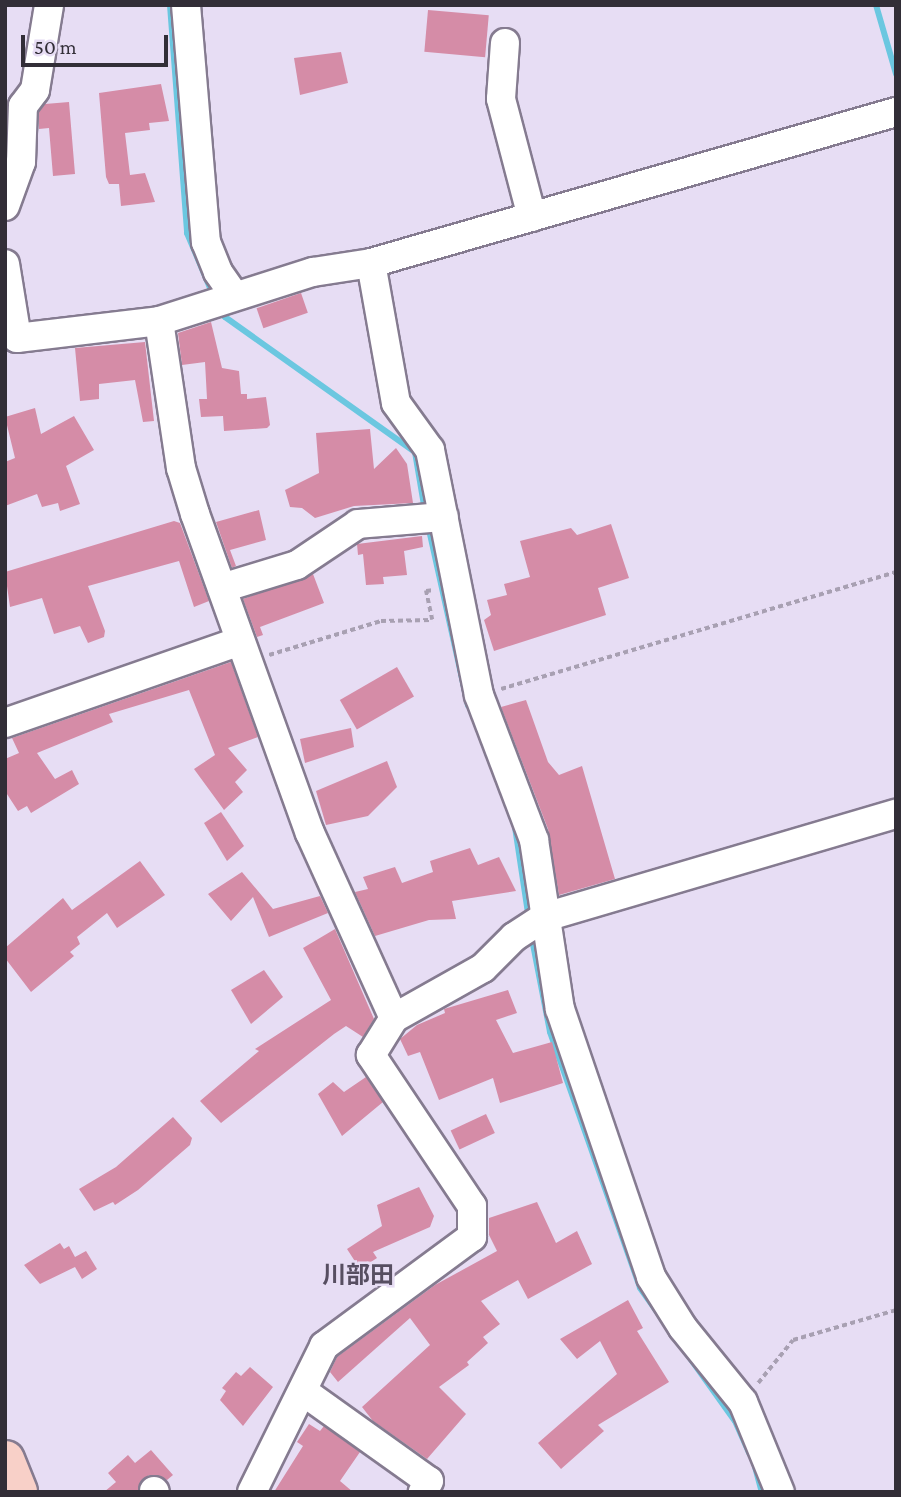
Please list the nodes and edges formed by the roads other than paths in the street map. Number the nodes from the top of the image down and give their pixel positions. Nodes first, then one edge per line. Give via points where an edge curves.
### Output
1 (48, 5) edge
2 (186, 5) edge
3 (505, 43) dead end
4 (896, 112) edge
5 (5, 206) edge
6 (531, 217) junction
7 (371, 263) junction
8 (5, 264) edge
9 (230, 296) junction
10 (159, 321) junction
11 (432, 518) junction
12 (222, 588) junction
13 (244, 651) junction
14 (5, 723) edge
15 (896, 814) edge
16 (545, 917) junction
17 (394, 1018) junction
18 (303, 1392) junction
19 (5, 1459) edge
20 (18, 1492) edge
21 (252, 1492) edge
22 (423, 1492) edge
23 (780, 1492) edge

1 - 5 street via 35,90 23,106 21,162
2 - 9 street via 206,242
3 - 6 street via 501,99
4 - 6 street
6 - 7 street
7 - 9 street via 313,272
7 - 11 street via 396,403 430,450
8 - 10 street via 17,338
9 - 10 street
10 - 12 street via 181,468
11 - 12 street via 358,524 297,565
11 - 16 street via 479,695 534,840
12 - 13 street
13 - 14 street
13 - 17 street via 310,833
15 - 16 street
16 - 17 street via 514,937 483,968
16 - 23 street via 560,1009 652,1277 682,1328 743,1402
17 - 18 street via 371,1055 472,1206 472,1237 324,1346
18 - 21 street
18 - 22 street via 429,1481
19 - 20 main road

